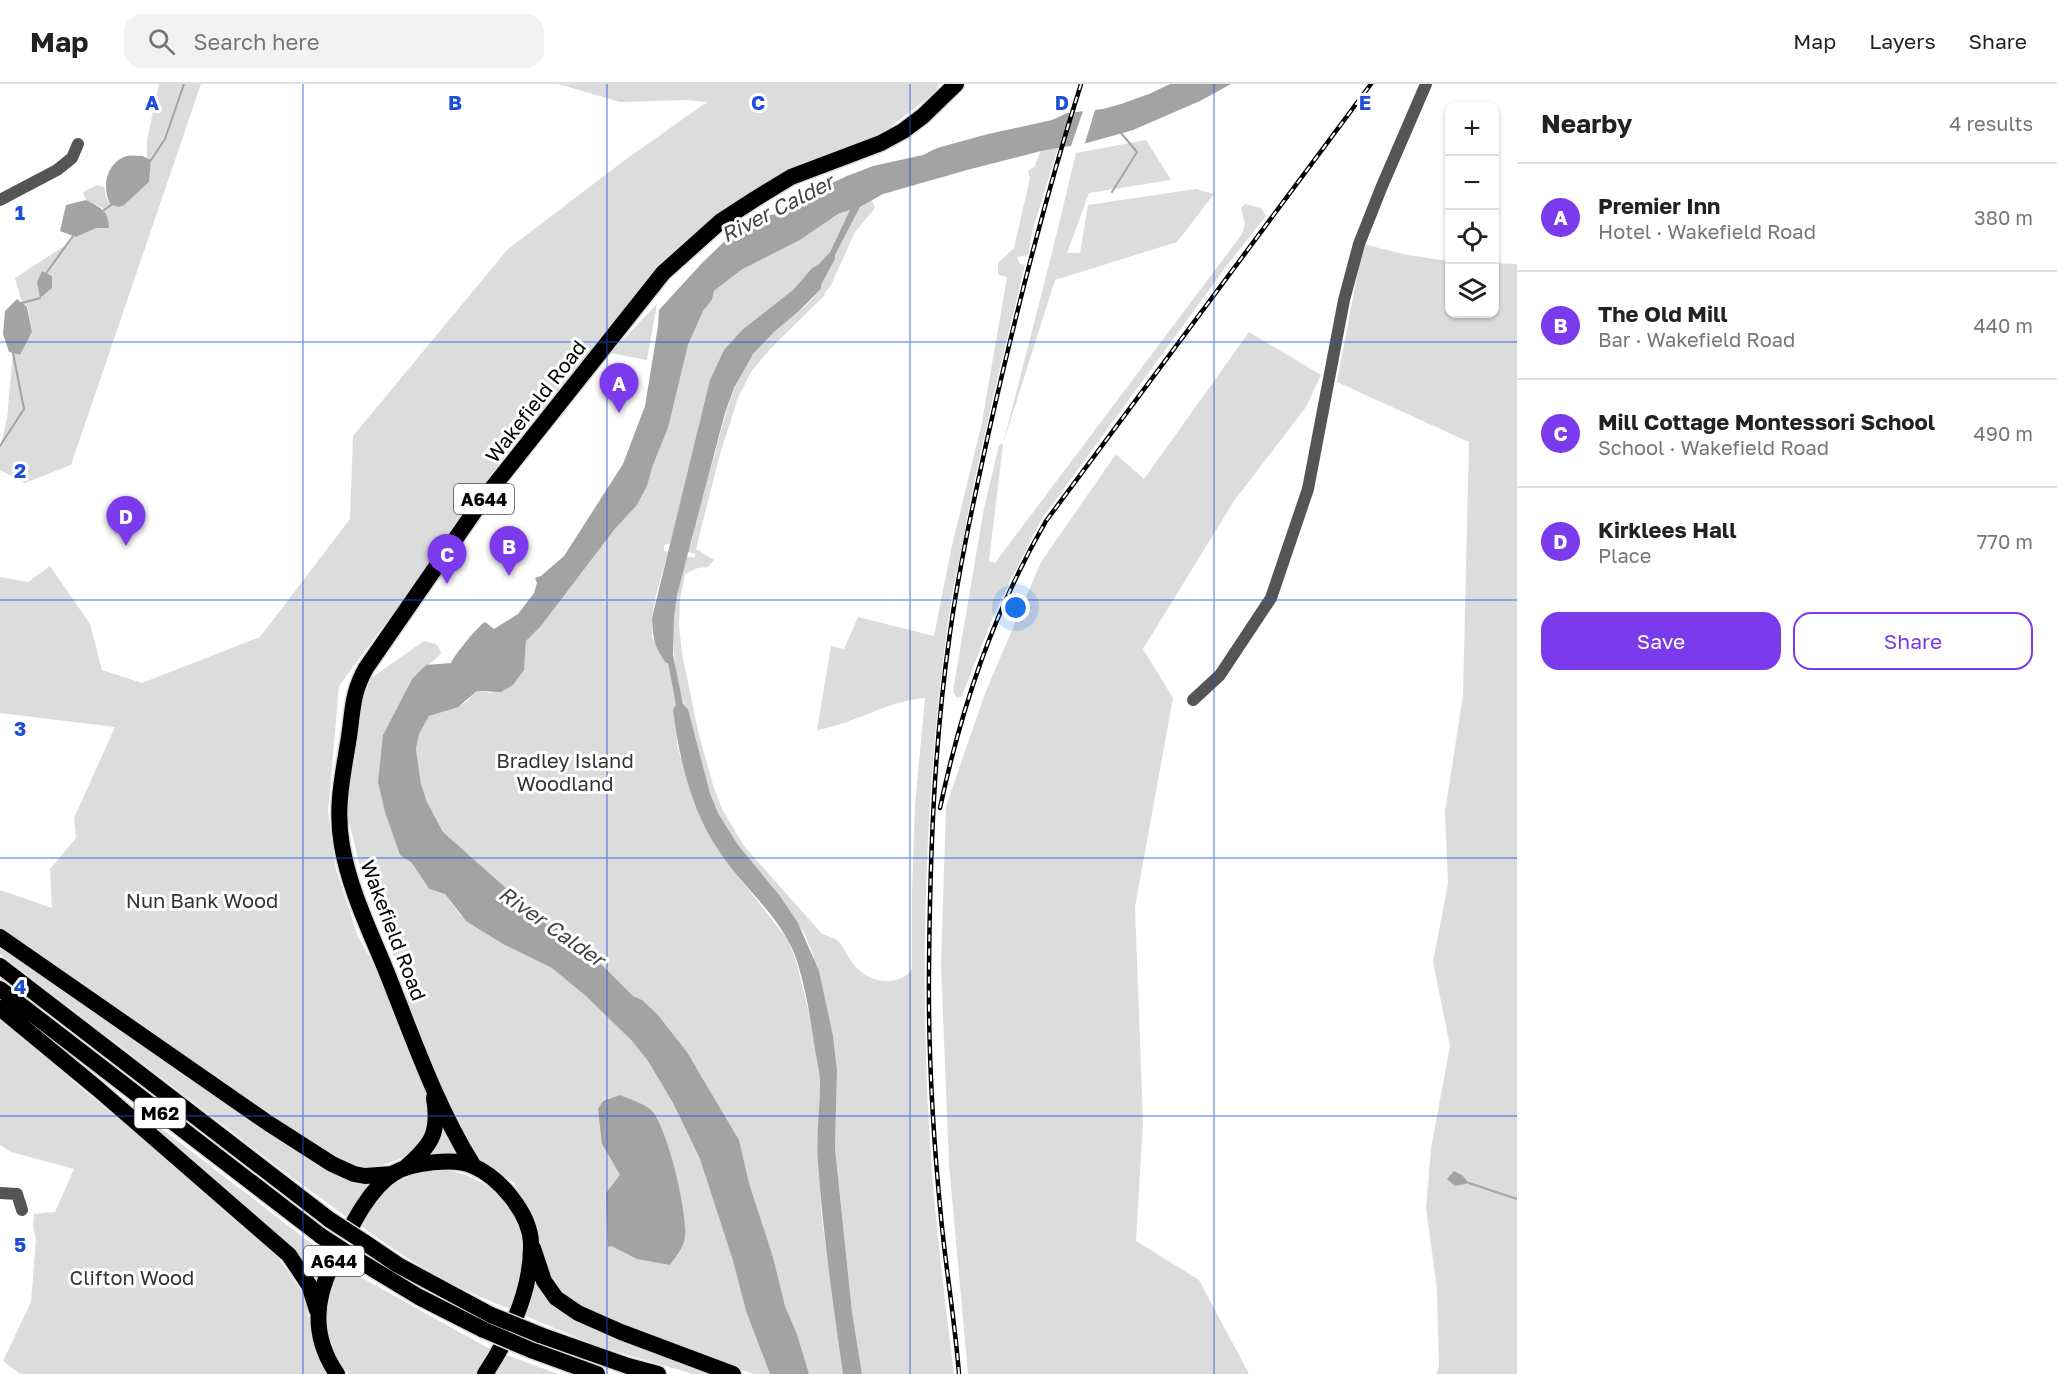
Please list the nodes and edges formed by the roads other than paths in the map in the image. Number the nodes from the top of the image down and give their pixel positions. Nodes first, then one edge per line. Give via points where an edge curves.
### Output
1 (956, 84) edge
2 (1426, 84) edge
3 (78, 144) dead end
4 (0, 200) edge
5 (1192, 700) dead end
6 (0, 937) edge
7 (0, 966) edge
8 (0, 989) edge
9 (0, 1008) edge
10 (431, 1082) junction
11 (473, 1165) junction
12 (398, 1172) junction
13 (0, 1193) edge
14 (22, 1210) dead end
15 (531, 1241) junction
16 (317, 1311) junction
17 (487, 1322) junction
18 (729, 1373) edge
19 (337, 1374) edge
20 (486, 1374) edge
21 (597, 1374) edge
22 (658, 1374) edge

1 - 10 highway, Wakefield Road / A644 via 903,131 791,177 754,199 721,221 663,273 481,502 356,686 338,799 342,846 356,896
2 - 5 street via 1359,244 1344,300 1308,489 1271,598 1220,675
3 - 4 street via 72,158 57,170
6 - 12 highway via 332,1164 365,1176
7 - 17 highway, M62, bridge via 330,1220
8 - 17 highway, M62, bridge via 321,1236 419,1297
9 - 16 highway via 289,1256 309,1285
10 - 11 highway, Wakefield Road / A644
10 - 12 highway, Wakefield Road / A644 via 434,1136 425,1150
11 - 12 highway, A644 via 440,1161
11 - 15 highway, A644 via 508,1190
12 - 16 highway, A644 via 373,1193 357,1216 327,1274
13 - 14 street via 17,1194
15 - 18 highway via 544,1281 556,1298 578,1313
15 - 20 highway, A644 via 522,1300
16 - 19 highway, A644 via 320,1336
17 - 21 highway, M62, bridge via 531,1350
17 - 22 highway, M62, bridge

